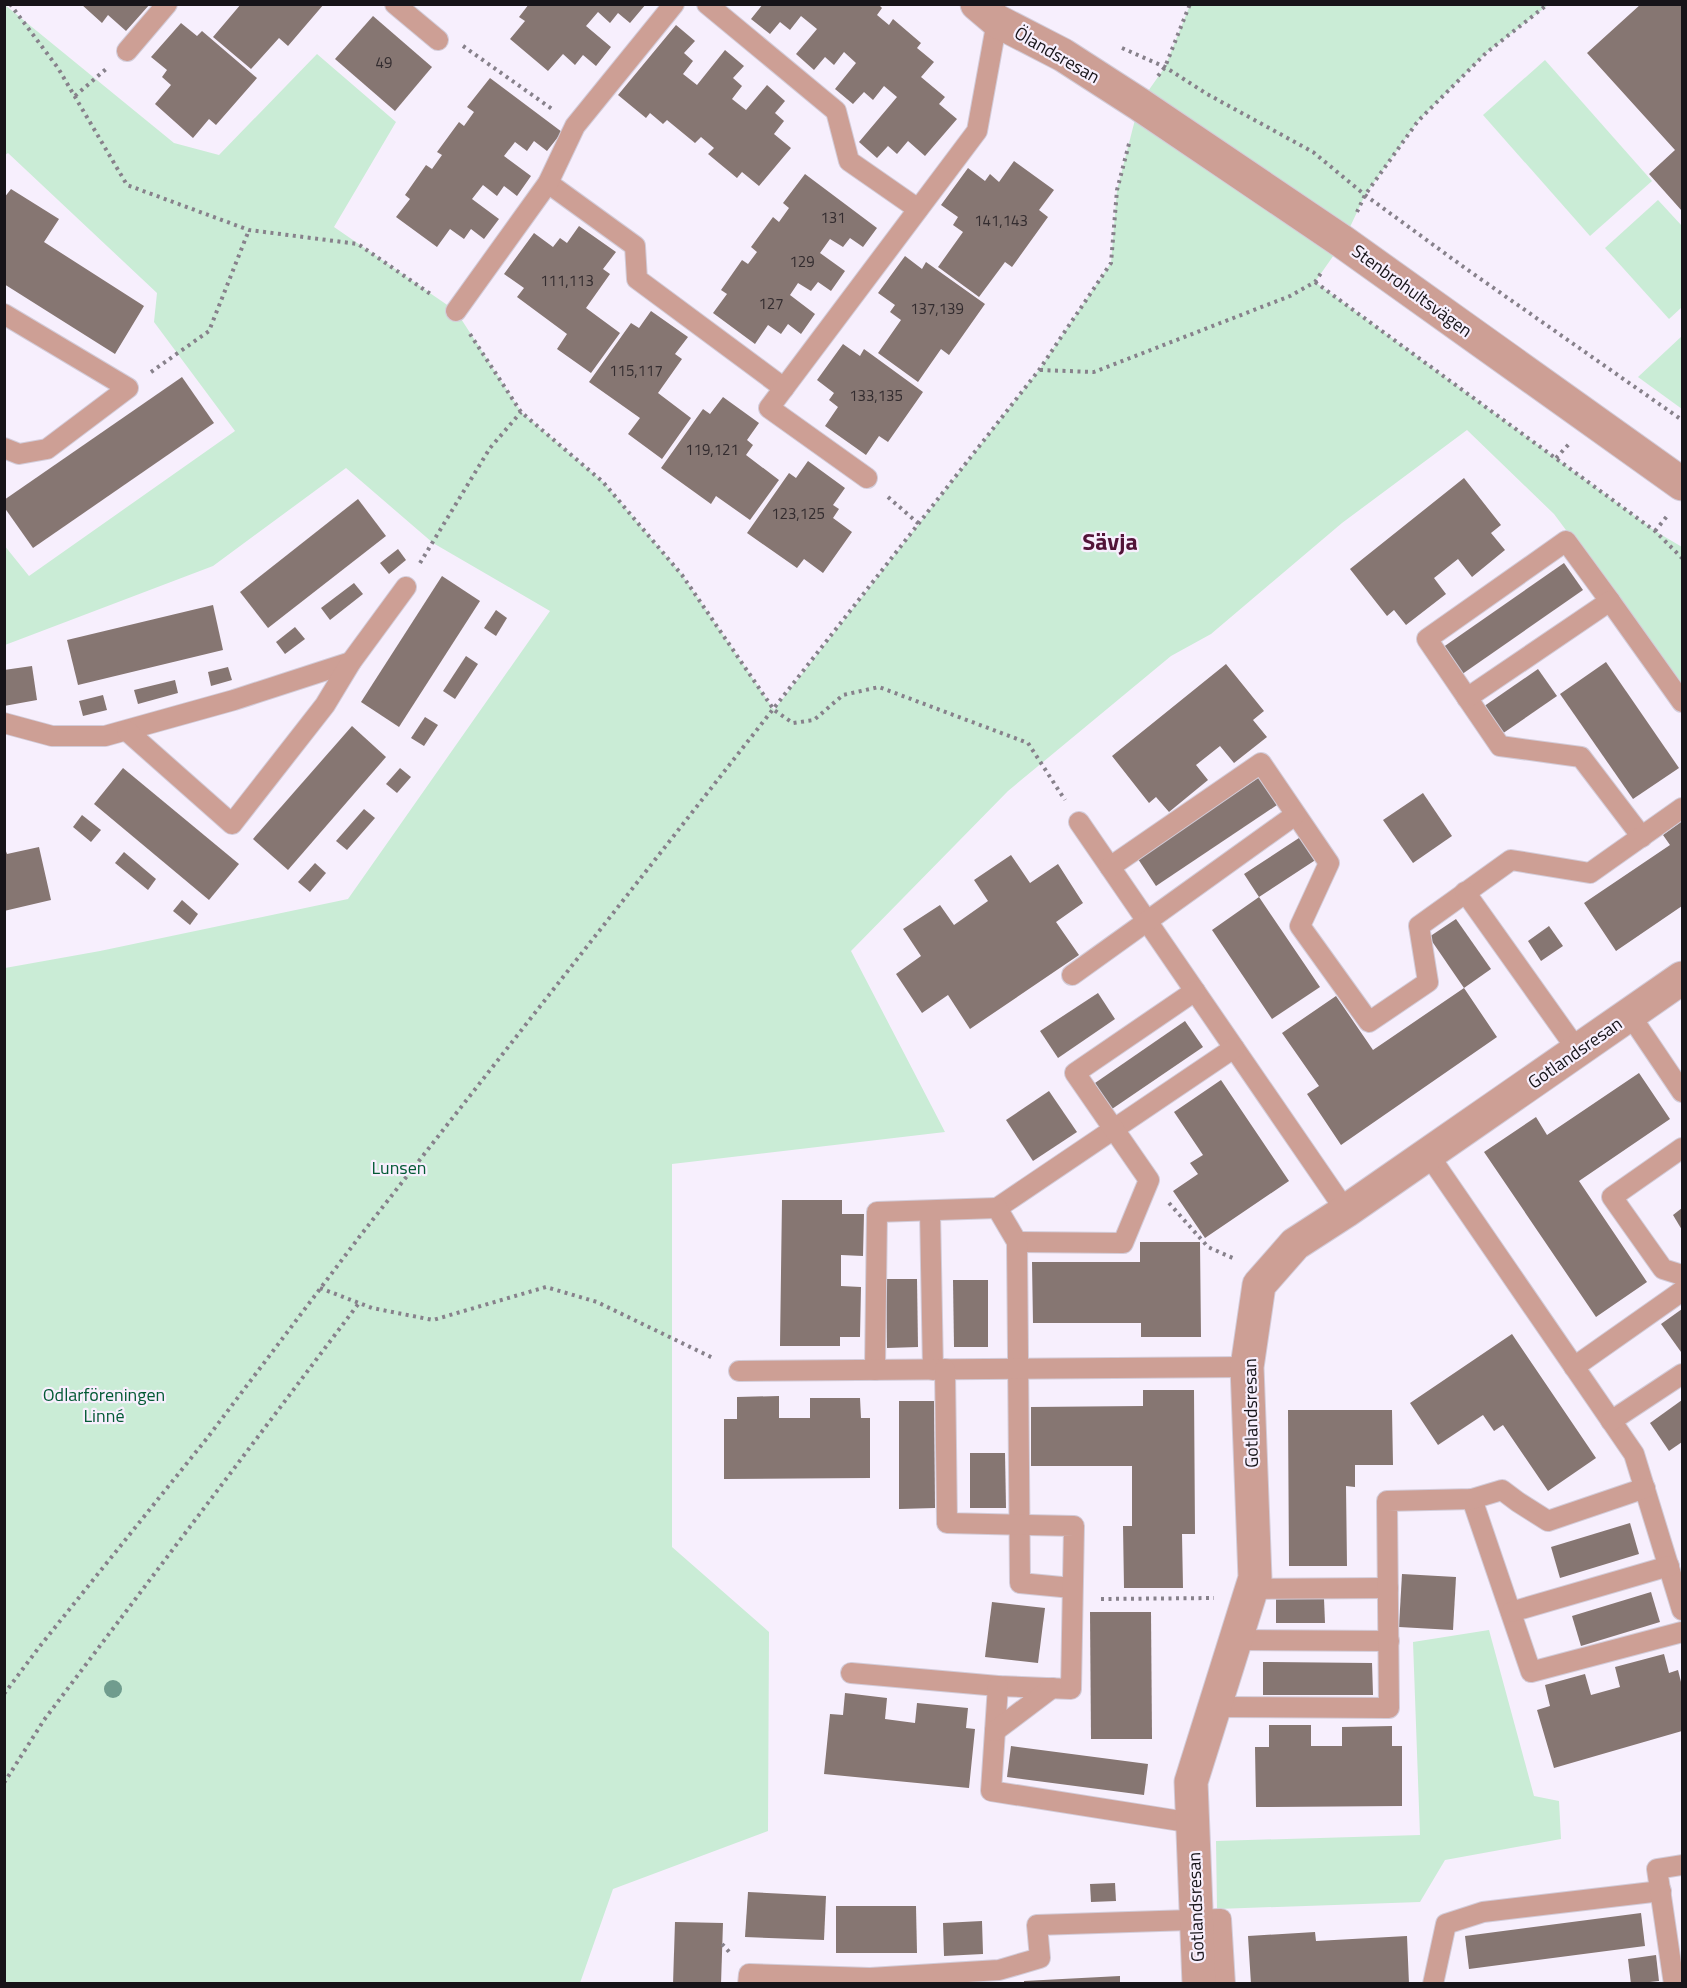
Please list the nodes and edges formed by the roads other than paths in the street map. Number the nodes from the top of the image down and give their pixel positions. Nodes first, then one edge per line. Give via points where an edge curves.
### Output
1 (167, 4) edge
2 (395, 4) edge
3 (674, 4) edge
4 (707, 4) edge
5 (988, 11) edge
6 (438, 40) road end
7 (127, 51) road end
8 (1139, 104) joint
9 (548, 183) junction
10 (918, 209) junction
11 (456, 311) road end
12 (4, 314) edge
13 (784, 388) junction
14 (4, 448) edge
15 (867, 478) road end
16 (1683, 484) edge
17 (406, 587) road end
18 (1610, 602) junction
19 (351, 662) junction
20 (1467, 698) junction
21 (1683, 702) edge
22 (4, 723) edge
23 (127, 731) junction
24 (1683, 808) edge
25 (1295, 814) junction
26 (1079, 822) road end
27 (1642, 837) junction
28 (1110, 867) junction
29 (1465, 892) junction
30 (1146, 920) junction
31 (1072, 975) dead end
32 (1683, 978) edge
33 (1195, 991) junction
34 (1629, 1015) junction
35 (1234, 1048) junction
36 (1578, 1051) junction
37 (1683, 1092) edge
38 (1113, 1130) junction
39 (1683, 1148) edge
40 (1428, 1154) junction
41 (997, 1208) junction
42 (930, 1211) junction
43 (1346, 1211) junction
44 (1017, 1242) junction
45 (1683, 1275) edge
46 (1683, 1291) edge
47 (1247, 1367) junction
48 (1574, 1367) junction
49 (1017, 1368) junction
50 (939, 1369) junction
51 (875, 1370) junction
52 (739, 1371) road end
53 (1683, 1374) edge
54 (1611, 1420) junction
55 (1645, 1488) junction
56 (1472, 1499) junction
57 (1020, 1525) junction
58 (1669, 1566) junction
59 (1388, 1588) junction
60 (1251, 1589) junction
61 (1072, 1594) junction
62 (1683, 1610) edge
63 (1510, 1612) junction
64 (1683, 1632) edge
65 (1235, 1640) junction
66 (1389, 1641) junction
67 (851, 1673) dead end
68 (998, 1686) junction
69 (1052, 1688) junction
70 (1214, 1707) junction
71 (995, 1731) junction
72 (1193, 1823) junction
73 (1683, 1865) edge
74 (1660, 1891) junction
75 (1197, 1919) junction
76 (999, 1977) edge
77 (1677, 1979) edge
78 (748, 1983) edge
79 (1199, 1983) edge
80 (1225, 1983) edge
81 (1433, 1983) edge

1 - 7 lane
2 - 6 lane
3 - 9 lane via 575,126
4 - 10 lane via 836,111 849,161
5 - 8 street, Ölandsresan
5 - 10 lane via 977,131
8 - 16 street, Stenbrohultsvägen via 1343,242
9 - 11 lane
9 - 13 lane via 635,246 637,279
10 - 13 lane
12 - 14 lane via 128,388 47,449 19,453
13 - 15 lane via 769,408
17 - 19 lane
18 - 20 lane
18 - 20 lane via 1566,541 1427,639
18 - 21 lane
19 - 23 lane
19 - 23 lane via 325,705 232,824
20 - 27 lane via 1500,746 1581,757
22 - 23 lane via 52,736 105,736
24 - 27 lane
25 - 28 lane via 1261,763
25 - 29 lane via 1329,863 1300,926 1369,1022 1428,982 1419,926
25 - 30 lane
26 - 28 lane
27 - 29 lane via 1590,873 1511,860
28 - 30 lane
29 - 36 lane
30 - 31 lane
30 - 33 lane
32 - 34 street, Gotlandsresan
33 - 35 lane
33 - 38 lane via 1075,1073
34 - 36 street, Gotlandsresan
34 - 37 lane
35 - 38 lane
35 - 43 lane
36 - 40 street, Gotlandsresan
38 - 41 lane
38 - 44 lane via 1149,1180 1123,1243
39 - 45 lane via 1612,1197 1663,1269
40 - 43 street, Gotlandsresan
40 - 48 lane
41 - 42 lane
41 - 44 lane
42 - 50 lane
42 - 51 lane via 878,1212
43 - 47 street, Gotlandsresan via 1295,1244 1259,1285
44 - 49 lane
46 - 48 lane
47 - 49 lane
47 - 60 street, Gotlandsresan via 1255,1578
48 - 54 lane
49 - 50 lane
49 - 57 lane
50 - 51 lane
50 - 57 lane via 946,1523
51 - 52 lane
53 - 54 lane
54 - 55 lane via 1634,1454
55 - 56 lane via 1548,1521 1502,1490
55 - 58 lane
56 - 59 lane via 1387,1502
56 - 63 lane
57 - 61 lane via 1020,1583
57 - 61 lane via 1074,1526
58 - 62 lane
58 - 63 lane
59 - 60 lane
59 - 66 lane
60 - 65 street, Gotlandsresan
61 - 69 lane via 1071,1689
63 - 64 lane via 1531,1672
65 - 66 lane
65 - 70 street, Gotlandsresan
66 - 70 lane via 1389,1708
67 - 68 lane
68 - 69 lane
68 - 71 lane
69 - 71 lane
70 - 72 street, Gotlandsresan via 1191,1782
71 - 72 lane via 991,1791
72 - 75 street, Gotlandsresan
73 - 74 lane via 1657,1869
74 - 77 lane
74 - 81 lane via 1483,1912 1446,1924
75 - 76 lane via 1037,1925 1040,1958
75 - 79 street, Gotlandsresan
75 - 80 lane via 1221,1919
76 - 78 lane via 748,1974

